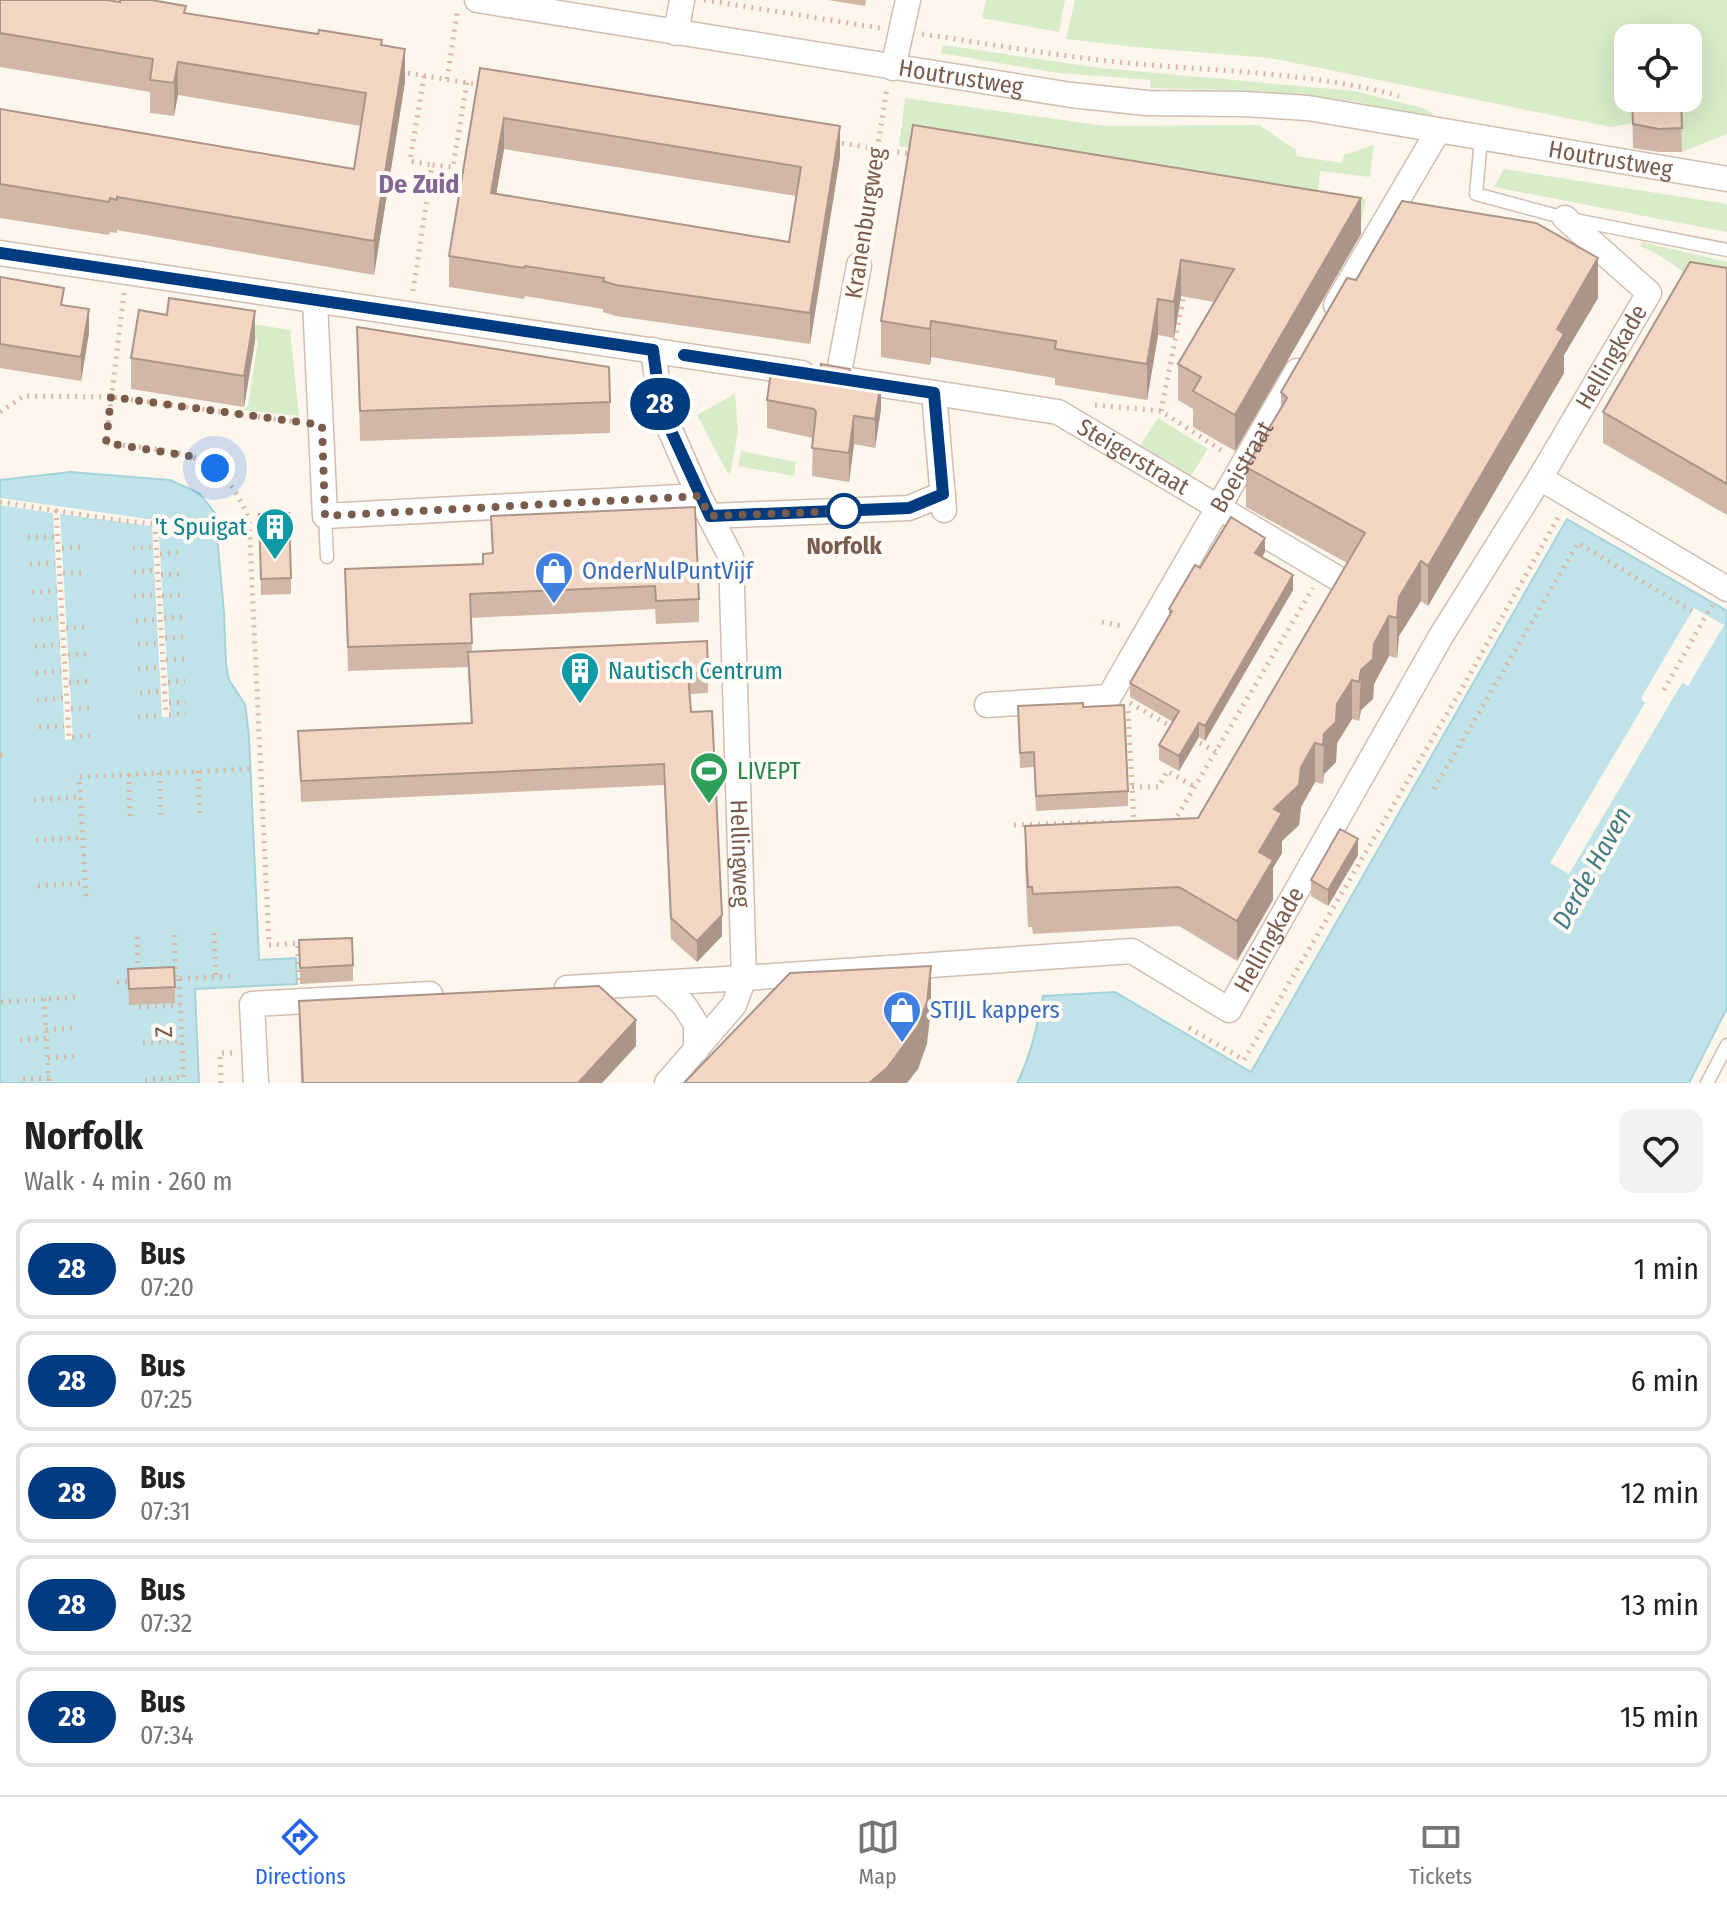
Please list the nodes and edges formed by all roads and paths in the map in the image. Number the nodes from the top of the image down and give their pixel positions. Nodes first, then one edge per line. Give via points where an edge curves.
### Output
1 (459, 0) edge
2 (477, 0) edge
3 (682, 0) edge
4 (703, 0) edge
5 (908, 0) edge
6 (903, 31) junction
7 (676, 33) junction
8 (893, 68) junction
9 (393, 71) edge
10 (424, 76) junction
11 (447, 79) junction
12 (467, 82) junction
13 (483, 85) edge
14 (1413, 100) dead end
15 (1438, 131) junction
16 (1481, 139) junction
17 (829, 141) edge
18 (876, 149) junction
19 (923, 156) edge
20 (432, 165) junction
21 (1727, 179) edge
22 (1565, 218) junction
23 (1727, 250) edge
24 (0, 253) edge
25 (859, 265) joint
26 (126, 272) junction
27 (1188, 276) edge
28 (1171, 287) edge
29 (1185, 290) junction
30 (315, 301) junction
31 (410, 314) junction
32 (1321, 331) edge
33 (653, 350) junction
34 (1305, 358) edge
35 (838, 378) junction
36 (934, 393) junction
37 (111, 397) junction
38 (1161, 411) junction
39 (0, 412) edge
40 (1058, 412) junction
41 (322, 425) junction
42 (1243, 464) junction
43 (1540, 478) junction
44 (1570, 496) junction
45 (0, 502) edge
46 (704, 506) junction
47 (1218, 507) junction
48 (56, 510) junction
49 (325, 516) junction
50 (249, 520) junction
51 (155, 523) junction
52 (28, 537) dead end
53 (54, 537) dead end
54 (83, 547) dead end
55 (153, 547) dead end
56 (62, 548) dead end
57 (133, 548) dead end
58 (178, 552) dead end
59 (160, 554) dead end
60 (327, 557) dead end
61 (55, 563) dead end
62 (30, 564) dead end
63 (154, 570) dead end
64 (134, 572) dead end
65 (63, 573) dead end
66 (84, 573) dead end
67 (179, 574) dead end
68 (161, 575) dead end
69 (1333, 576) joint
70 (1725, 588) edge
71 (57, 591) dead end
72 (32, 592) dead end
73 (181, 595) dead end
74 (134, 596) dead end
75 (1692, 611) dead end
76 (182, 617) dead end
77 (58, 618) dead end
78 (33, 620) dead end
79 (136, 621) dead end
80 (87, 627) dead end
81 (66, 628) dead end
82 (183, 637) dead end
83 (165, 638) dead end
84 (158, 643) dead end
85 (138, 644) dead end
86 (60, 645) dead end
87 (35, 646) dead end
88 (89, 654) dead end
89 (68, 655) dead end
90 (184, 659) dead end
91 (166, 660) dead end
92 (159, 667) dead end
93 (138, 669) dead end
94 (61, 671) dead end
95 (36, 673) dead end
96 (90, 681) dead end
97 (185, 681) dead end
98 (168, 682) dead end
99 (69, 683) dead end
100 (1664, 690) dead end
101 (161, 691) dead end
102 (140, 693) dead end
103 (1120, 696) junction
104 (63, 698) dead end
105 (37, 700) dead end
106 (186, 702) dead end
107 (169, 703) dead end
108 (987, 705) dead end
109 (91, 708) dead end
110 (71, 709) dead end
111 (186, 714) dead end
112 (166, 715) junction
113 (138, 717) dead end
114 (64, 726) dead end
115 (39, 727) dead end
116 (1178, 730) edge
117 (93, 735) dead end
118 (1191, 738) edge
119 (1216, 752) junction
120 (250, 769) dead end
121 (198, 771) junction
122 (159, 773) junction
123 (129, 774) junction
124 (1132, 787) junction
125 (1195, 787) junction
126 (1434, 789) dead end
127 (80, 797) junction
128 (34, 800) dead end
129 (200, 816) dead end
130 (161, 819) dead end
131 (130, 820) dead end
132 (1148, 821) edge
133 (1162, 821) edge
134 (1134, 822) junction
135 (1014, 825) dead end
136 (82, 838) junction
137 (36, 840) dead end
138 (85, 883) junction
139 (38, 886) dead end
140 (86, 896) dead end
141 (214, 933) dead end
142 (174, 935) dead end
143 (137, 937) dead end
144 (235, 976) dead end
145 (216, 977) junction
146 (744, 978) junction
147 (178, 979) junction
148 (164, 980) edge
149 (117, 982) dead end
150 (661, 983) junction
151 (550, 989) edge
152 (455, 993) edge
153 (76, 997) dead end
154 (44, 999) junction
155 (298, 1001) junction
156 (1, 1002) edge
157 (180, 1005) junction
158 (139, 1007) dead end
159 (75, 1028) dead end
160 (1189, 1028) dead end
161 (46, 1030) junction
162 (46, 1038) junction
163 (20, 1040) dead end
164 (182, 1041) junction
165 (143, 1043) dead end
166 (1727, 1045) edge
167 (696, 1050) junction
168 (76, 1056) dead end
169 (48, 1058) junction
170 (23, 1079) dead end
171 (49, 1080) edge
172 (145, 1080) dead end
173 (184, 1080) edge
174 (256, 1083) edge
175 (667, 1083) edge
176 (1707, 1083) edge

1 - 11 path
2 - 7 street, Houtrustweg
3 - 7 street
4 - 6 path, Houtrustweg
5 - 6 street
6 - 8 street
6 - 14 path, Houtrustweg via 1110,61 1303,77
7 - 8 street, Houtrustweg
8 - 15 street, Houtrustweg via 1147,103 1308,108
8 - 18 path, Kranenburgweg
9 - 10 path
10 - 11 path
10 - 20 path via 410,161
11 - 12 path
12 - 13 path
12 - 20 path via 453,167
15 - 16 street, Houtrustweg
15 - 32 street
16 - 21 street, Houtrustweg
16 - 22 lane via 1476,194
17 - 18 path
18 - 19 path
18 - 25 path, Kranenburgweg
20 - 31 path
22 - 23 lane
22 - 43 street, Hellingkade via 1649,293
24 - 26 street
25 - 35 street, Kranenburgweg
26 - 30 street
26 - 37 path
27 - 29 path
28 - 29 path
29 - 38 path
30 - 31 street
30 - 41 street
31 - 33 street
33 - 35 street
33 - 46 street, Hellingweg via 661,409
34 - 42 street, Boeistraat
35 - 36 street
36 - 40 street, Steigerstraat
36 - 46 street via 944,502 909,508
37 - 39 path via 24,396
37 - 41 path
37 - 50 path via 106,443 203,461 237,491
38 - 40 path via 1067,403
38 - 42 path
40 - 47 street, Steigerstraat
41 - 49 street
42 - 47 street, Boeistraat
43 - 44 street
43 - 146 street, Hellingkade via 1441,636 1229,1010 1132,951
44 - 70 street
44 - 160 path via 1244,1060
45 - 48 path
46 - 49 street
46 - 146 street, Hellingweg via 731,557 733,574
47 - 69 street, Steigerstraat
47 - 103 street, Boeistraat
48 - 51 path
48 - 117 path via 71,737
49 - 60 lane
50 - 51 path
50 - 155 path via 269,945 298,943
51 - 112 path
52 - 53 path
54 - 56 path
55 - 57 path
58 - 59 path
61 - 62 path
63 - 64 path
65 - 66 path
67 - 68 path
69 - 119 path
70 - 100 path
71 - 72 path
73 - 74 path
75 - 126 path via 1578,543
76 - 79 path
77 - 78 path
80 - 81 path
82 - 83 path
84 - 85 path
86 - 87 path
88 - 89 path
90 - 91 path
92 - 93 path
94 - 95 path
96 - 99 path
97 - 98 path
101 - 102 path
103 - 108 street
103 - 116 path
103 - 124 path
104 - 105 path
106 - 107 path
109 - 110 path
111 - 112 path
112 - 113 path
114 - 115 path
118 - 119 path
119 - 125 path
120 - 121 path
121 - 122 path
121 - 129 path
122 - 123 path
122 - 130 path
123 - 127 path via 79,777
123 - 131 path
124 - 125 path via 1159,787 1167,771
124 - 134 path
125 - 133 path via 1175,820
127 - 128 path
127 - 136 path
132 - 134 path
134 - 135 path
136 - 137 path
136 - 138 path
138 - 139 path
138 - 140 path
141 - 145 path
142 - 147 path, Z
143 - 149 path via 138,981
144 - 145 path
145 - 147 path
146 - 150 street
146 - 167 street, Hellingweg via 734,1005
147 - 148 path
147 - 157 path, Z
150 - 151 street
150 - 167 street via 696,1024
152 - 155 street
153 - 154 path
154 - 156 path
154 - 161 path
155 - 174 street via 252,1004
157 - 158 path
157 - 164 path, Z
159 - 161 path
161 - 162 path
162 - 163 path
162 - 169 path
164 - 165 path
164 - 173 path, Z
166 - 176 lane
167 - 175 street, Hellingweg
168 - 169 path
169 - 171 path
170 - 171 path
172 - 173 path

